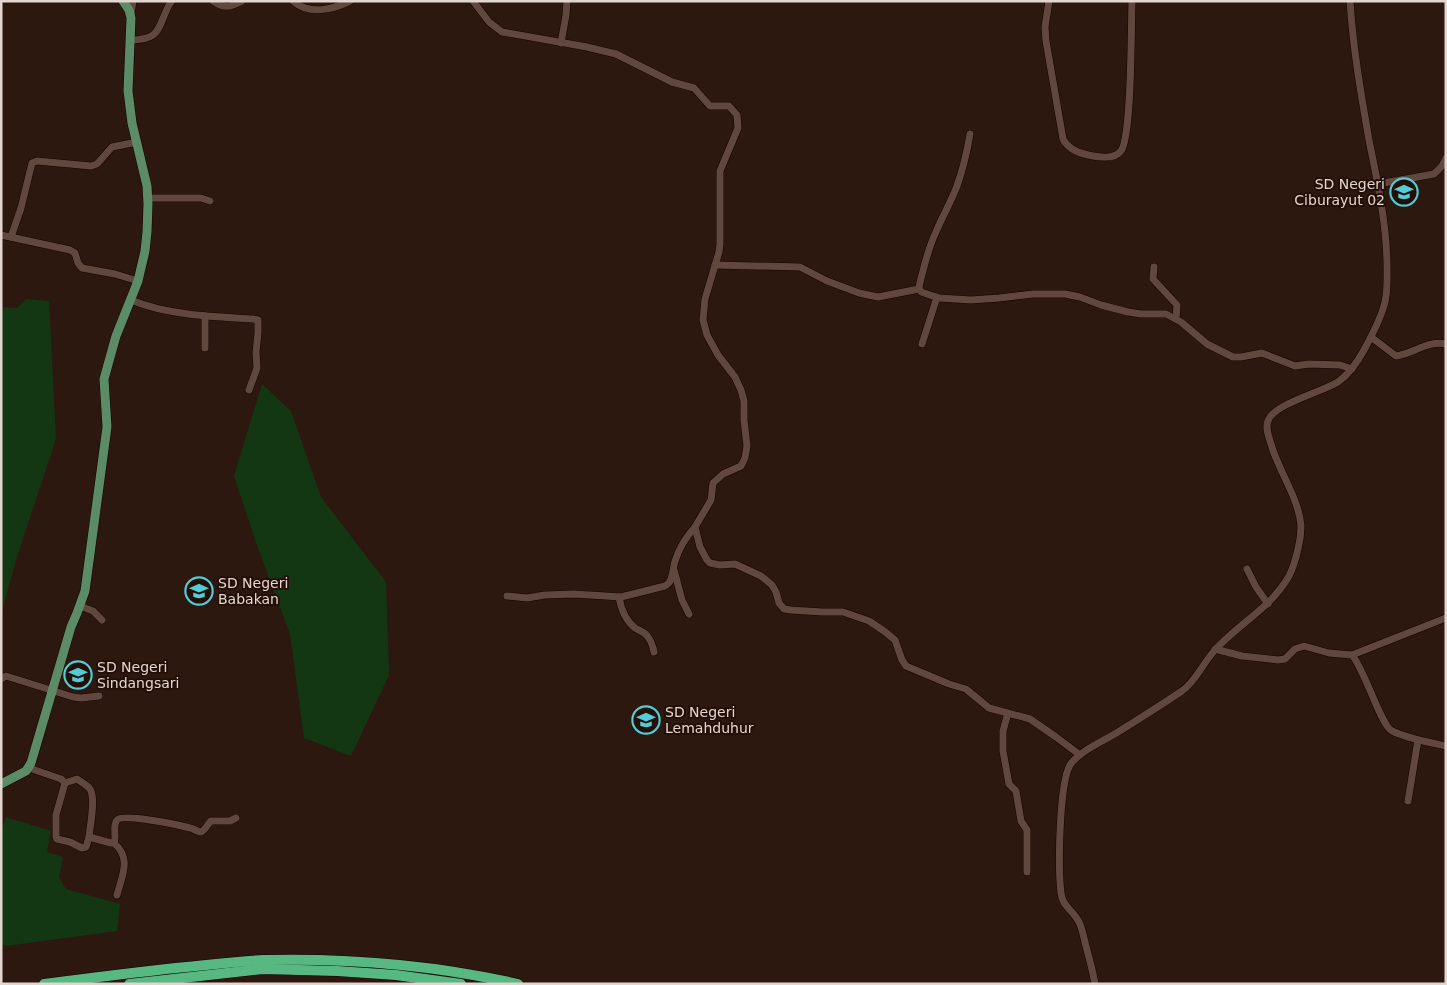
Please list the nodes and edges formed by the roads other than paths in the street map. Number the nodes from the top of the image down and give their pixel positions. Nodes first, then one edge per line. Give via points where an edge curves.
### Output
1 (123, 1) edge
2 (133, 1) edge
3 (172, 1) edge
4 (213, 1) edge
5 (242, 1) edge
6 (293, 1) edge
7 (350, 1) edge
8 (473, 1) edge
9 (567, 1) edge
10 (1049, 1) edge
11 (1132, 1) edge
12 (1350, 1) edge
13 (131, 14) junction
14 (130, 40) junction
15 (561, 43) junction
16 (970, 134) dead end
17 (137, 142) junction
18 (1446, 158) edge
19 (1378, 184) junction
20 (148, 198) junction
21 (210, 201) dead end
22 (1, 235) edge
23 (11, 237) junction
24 (715, 265) junction
25 (1154, 267) dead end
26 (138, 281) junction
27 (919, 289) junction
28 (937, 297) junction
29 (131, 300) junction
30 (205, 316) junction
31 (1176, 318) junction
32 (1371, 337) junction
33 (922, 344) dead end
34 (1446, 344) edge
35 (205, 348) dead end
36 (1352, 369) junction
37 (249, 390) dead end
38 (695, 527) junction
39 (674, 567) junction
40 (1247, 569) dead end
41 (507, 596) dead end
42 (619, 597) junction
43 (1268, 604) junction
44 (80, 606) junction
45 (689, 614) dead end
46 (1446, 618) edge
47 (102, 620) dead end
48 (1215, 649) junction
49 (654, 652) dead end
50 (1352, 655) junction
51 (1, 680) edge
52 (52, 691) junction
53 (99, 696) dead end
54 (1008, 713) junction
55 (1418, 740) junction
56 (1446, 746) edge
57 (1080, 755) junction
58 (29, 768) junction
59 (65, 783) junction
60 (1, 784) edge
61 (1408, 801) dead end
62 (236, 818) dead end
63 (89, 837) junction
64 (114, 843) junction
65 (1026, 872) dead end
66 (117, 895) dead end
67 (44, 984) edge
68 (129, 984) edge
69 (461, 984) edge
70 (518, 984) edge
71 (1095, 984) edge

1 - 13 main road
2 - 13 street
3 - 14 street via 154,35
4 - 5 street via 228,6
6 - 7 street via 302,8 318,10
8 - 15 street via 489,22 502,32
9 - 15 street
10 - 11 street via 1046,41 1063,139 1082,154 1105,157 1122,150 1126,135
12 - 19 street via 1359,80
13 - 14 main road
14 - 17 main road via 128,91
15 - 24 street via 616,54 672,82 694,88 710,106 729,106 736,113 738,132 720,171 720,248
16 - 27 street via 961,176 935,234
17 - 20 main road
17 - 23 street via 112,147 97,164 91,166 32,163
18 - 19 street via 1434,174
19 - 32 street via 1386,254 1386,294
20 - 21 street via 201,198
20 - 26 main road via 146,245
22 - 23 street
23 - 26 street via 70,250 82,268
24 - 27 street via 800,267 827,281 878,297
24 - 38 street via 703,320 707,335 741,390 747,450 741,466 712,483 711,500
25 - 31 street via 1153,279 1177,305
26 - 29 main road
27 - 28 street
28 - 31 street via 976,300 1058,293 1128,312
28 - 33 street
29 - 30 street via 150,307
29 - 44 main road via 116,336 104,380 107,427 87,582
30 - 35 street
30 - 37 street via 258,320 257,368
31 - 36 street via 1207,344 1233,357 1262,353 1295,366 1340,365
32 - 34 street via 1396,356 1439,342
32 - 36 street
36 - 43 street via 1325,389 1284,405 1268,421 1271,444 1296,507 1301,530 1290,574
38 - 39 street via 684,540
38 - 54 street via 707,560 714,564 735,564 761,576 772,585 778,603 784,609 843,612 864,619 893,638 906,666 966,689 987,707
39 - 42 street via 670,582 665,586
39 - 45 street
40 - 43 street
41 - 42 street via 527,598 574,594
42 - 49 street via 626,619 644,632
43 - 48 street
44 - 47 street via 93,611
44 - 52 main road
46 - 50 street
48 - 50 street via 1278,660 1304,646
48 - 57 street via 1184,689
50 - 55 street via 1391,731
51 - 52 street via 6,676
52 - 53 street via 73,698
52 - 58 main road
54 - 57 street via 1030,719
54 - 65 street via 1003,731 1004,751 1009,781 1016,791 1020,821 1027,830
55 - 56 street
55 - 61 street
57 - 71 street via 1069,768 1064,788 1060,884 1061,898 1081,926
58 - 59 street
58 - 60 main road
59 - 63 street via 77,779 91,791
59 - 63 street via 56,815 56,838 84,848
62 - 64 street via 211,821 201,832 121,818 115,823
63 - 64 street
64 - 66 street via 125,860
67 - 70 highway via 261,960 337,960 397,965
68 - 69 highway via 263,970 396,975

